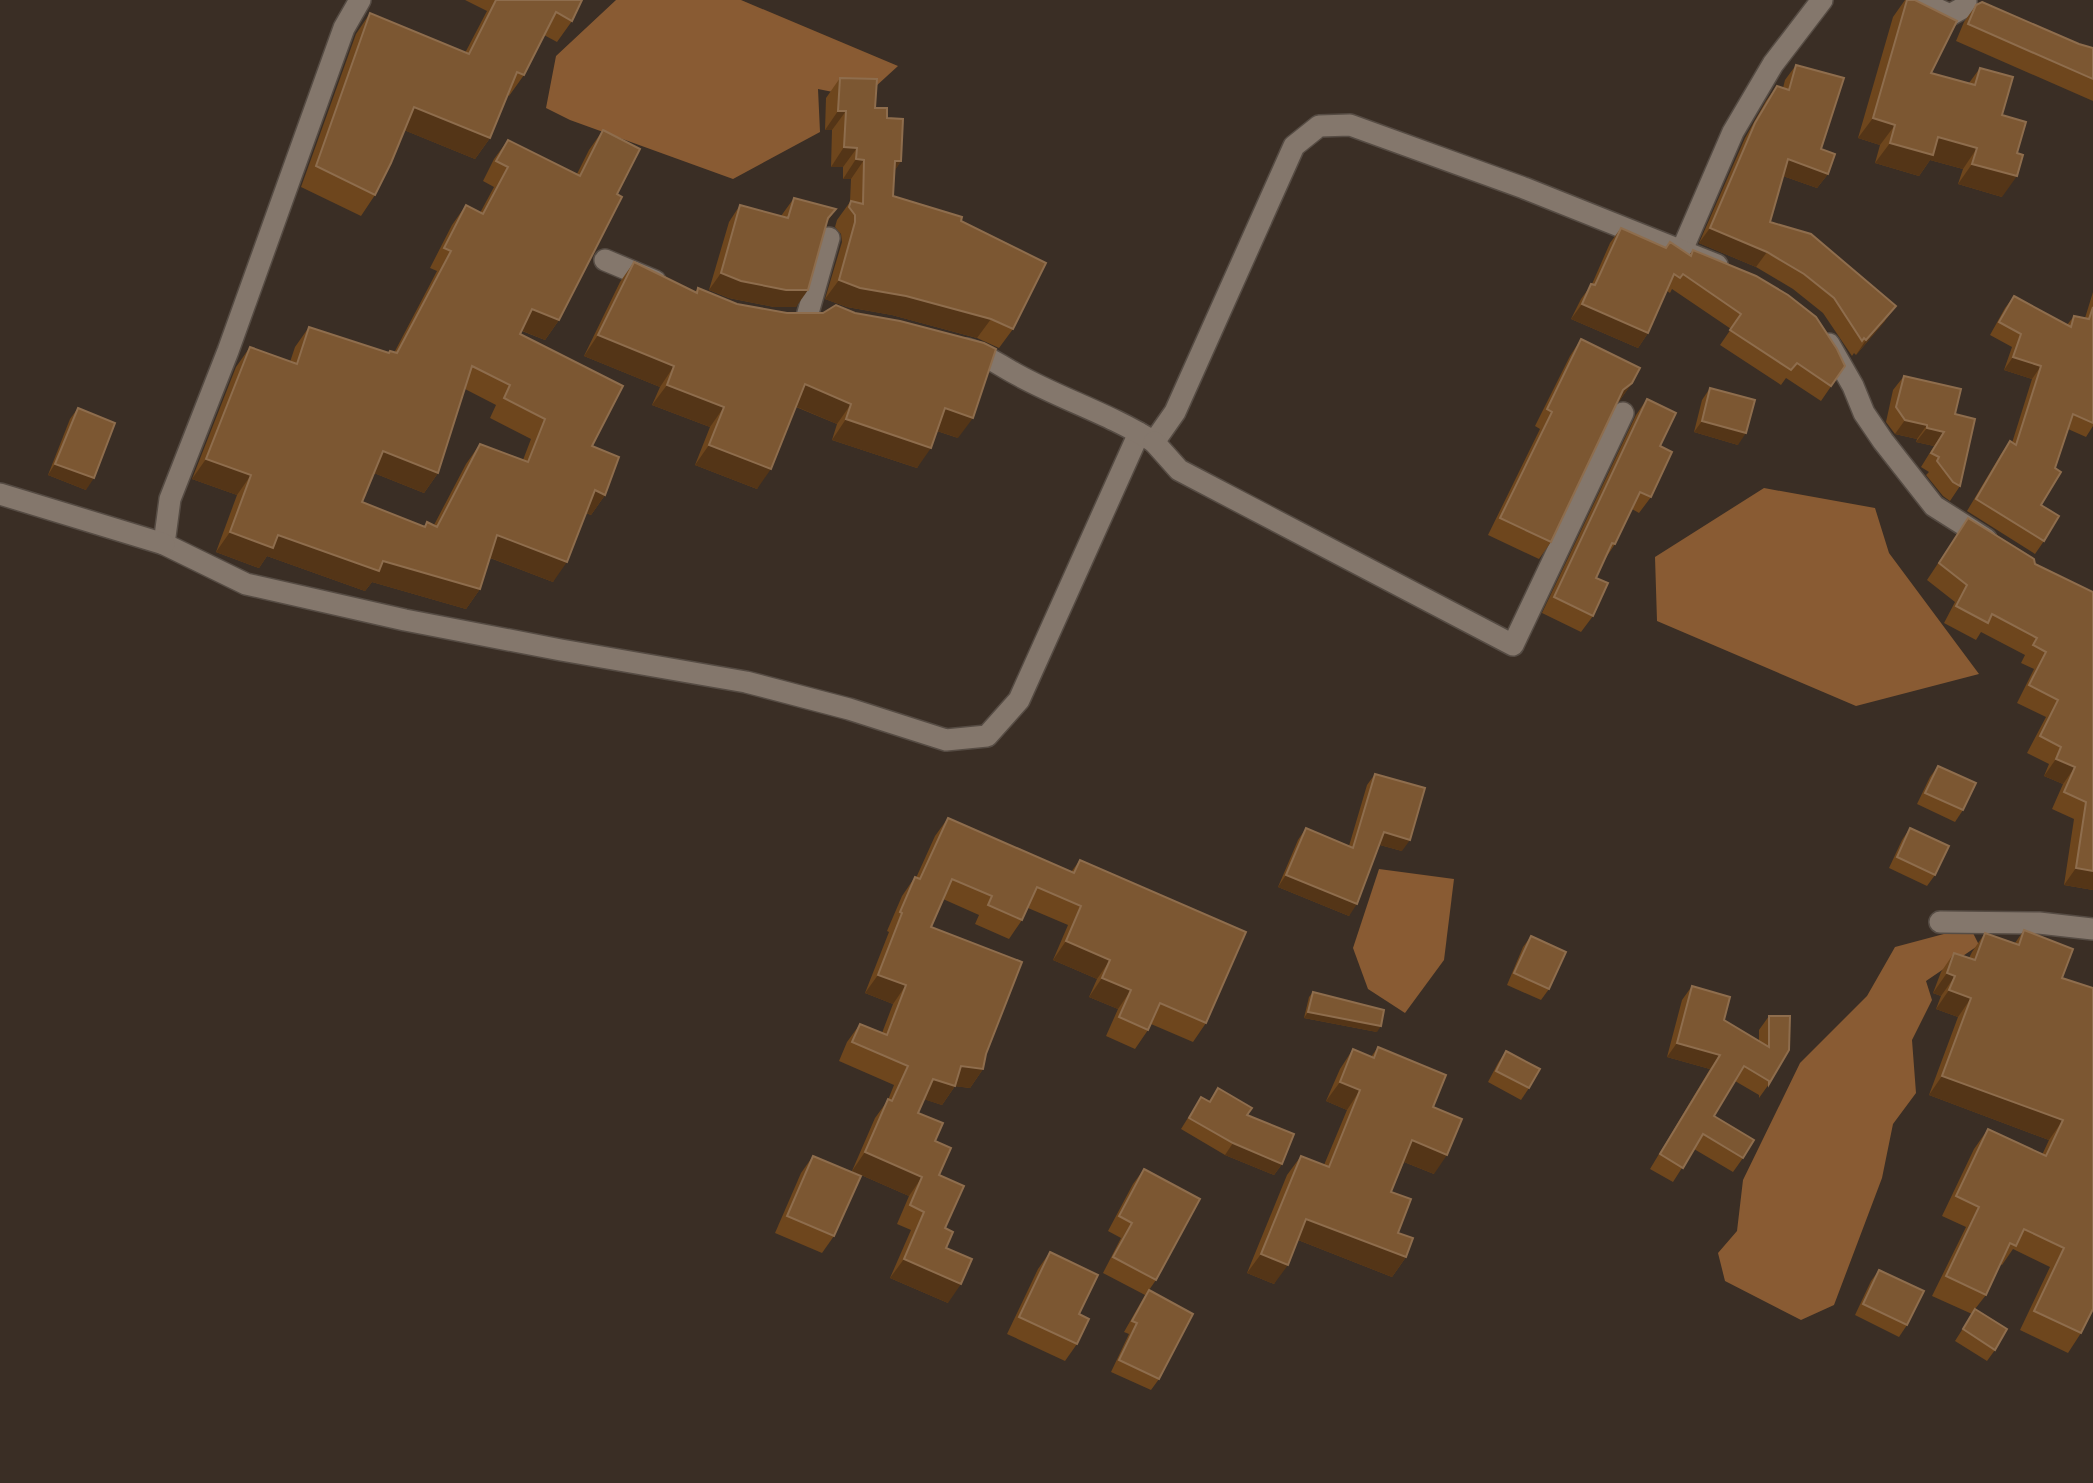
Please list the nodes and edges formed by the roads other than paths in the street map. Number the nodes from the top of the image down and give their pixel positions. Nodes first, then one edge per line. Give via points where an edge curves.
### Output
1 (360, 0) edge
2 (1822, 0) edge
3 (1918, 0) edge
4 (1966, 0) edge
5 (829, 238) edge
6 (1682, 250) junction
7 (605, 260) dead end
8 (1740, 274) edge
9 (677, 290) edge
10 (834, 316) edge
11 (784, 320) edge
12 (806, 320) junction
13 (1815, 323) edge
14 (950, 345) edge
15 (1623, 413) edge
16 (1146, 438) junction
17 (0, 494) edge
18 (164, 544) junction
19 (2003, 549) edge
20 (1940, 922) dead end
21 (2093, 929) edge

1 - 18 street via 344,28 170,499
2 - 6 street via 1773,64 1733,132
3 - 4 street via 1950,15 1966,6
5 - 12 street
6 - 8 street
6 - 16 street via 1350,125 1319,126 1294,146 1175,412
7 - 9 street
10 - 12 street via 815,313
11 - 12 street
13 - 19 street via 1838,357 1864,413 1934,506
14 - 16 street via 996,360 1015,374
15 - 16 street via 1513,645 1179,470
16 - 18 street via 1019,700 988,736 946,740 746,682 405,620 247,584
17 - 18 street
20 - 21 street via 2039,923

